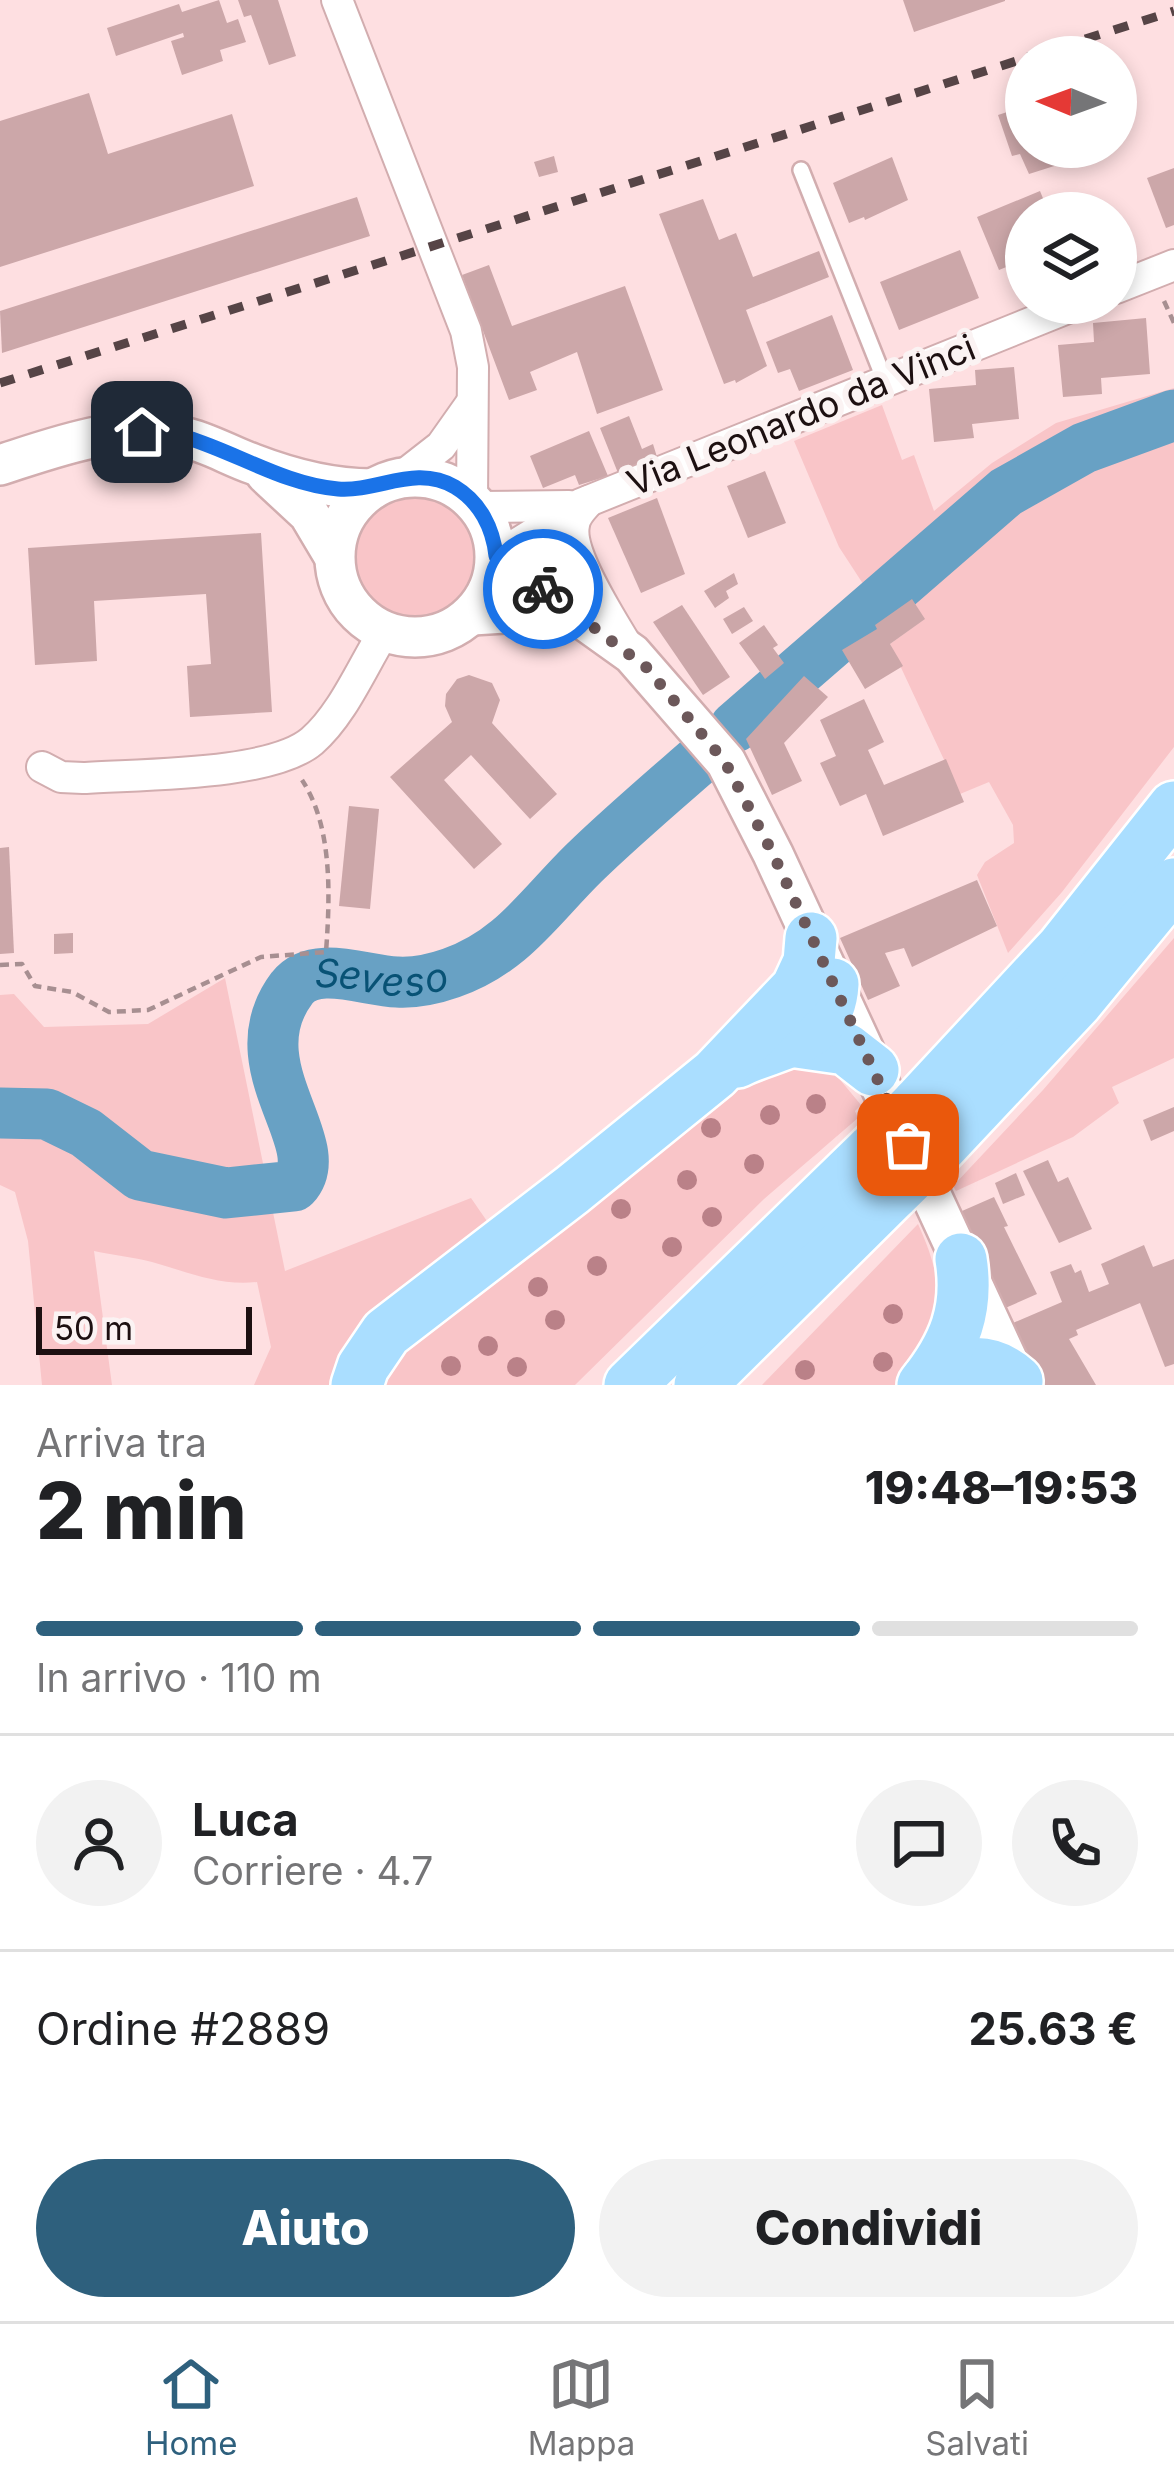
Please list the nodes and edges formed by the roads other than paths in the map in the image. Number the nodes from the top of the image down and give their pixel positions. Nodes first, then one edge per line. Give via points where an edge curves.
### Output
1 (337, 0) edge
2 (801, 170) dead end
3 (1174, 265) edge
4 (1137, 280) edge
5 (1028, 324) edge
6 (885, 381) junction
7 (470, 405) junction
8 (0, 465) edge
9 (258, 466) junction
10 (386, 484) junction
11 (585, 503) junction
12 (475, 504) junction
13 (334, 556) junction
14 (496, 556) junction
15 (472, 615) junction
16 (584, 616) junction
17 (384, 632) junction
18 (632, 654) junction
19 (42, 767) dead end
20 (1174, 807) edge
21 (1174, 884) edge
22 (812, 938) junction
23 (838, 1001) junction
24 (784, 1025) junction
25 (873, 1070) junction
26 (884, 1171) junction
27 (962, 1258) junction
28 (708, 1362) edge
29 (1011, 1375) edge
30 (925, 1383) edge
31 (357, 1385) edge
32 (611, 1385) edge
33 (630, 1385) edge

1 - 7 street via 466,331
2 - 6 lane
3 - 4 street
5 - 6 street, Via Leonardo da Vinci
6 - 11 street, Via Leonardo da Vinci
7 - 10 street via 442,446
7 - 12 street
8 - 9 street via 89,437 142,432 184,437
9 - 10 street via 332,489
9 - 13 street via 309,514
10 - 12 street via 439,480
10 - 13 street via 352,507
11 - 12 street
11 - 14 street
11 - 18 street via 574,535
12 - 14 street
13 - 17 street via 347,602
14 - 15 street
14 - 16 street
15 - 16 street
15 - 17 street via 430,637
16 - 18 street
17 - 19 street via 310,743 268,764 83,778
18 - 22 street via 725,762
20 - 26 highway, bridge via 1062,949 916,1105
21 - 26 highway, bridge via 937,1151
22 - 23 street
22 - 24 highway
23 - 24 highway via 824,1022
23 - 25 street
24 - 25 highway via 846,1049
24 - 31 highway via 386,1333
25 - 27 street
26 - 28 highway
27 - 29 street
27 - 30 highway via 963,1314
28 - 32 highway
28 - 33 highway
29 - 30 highway via 982,1362

